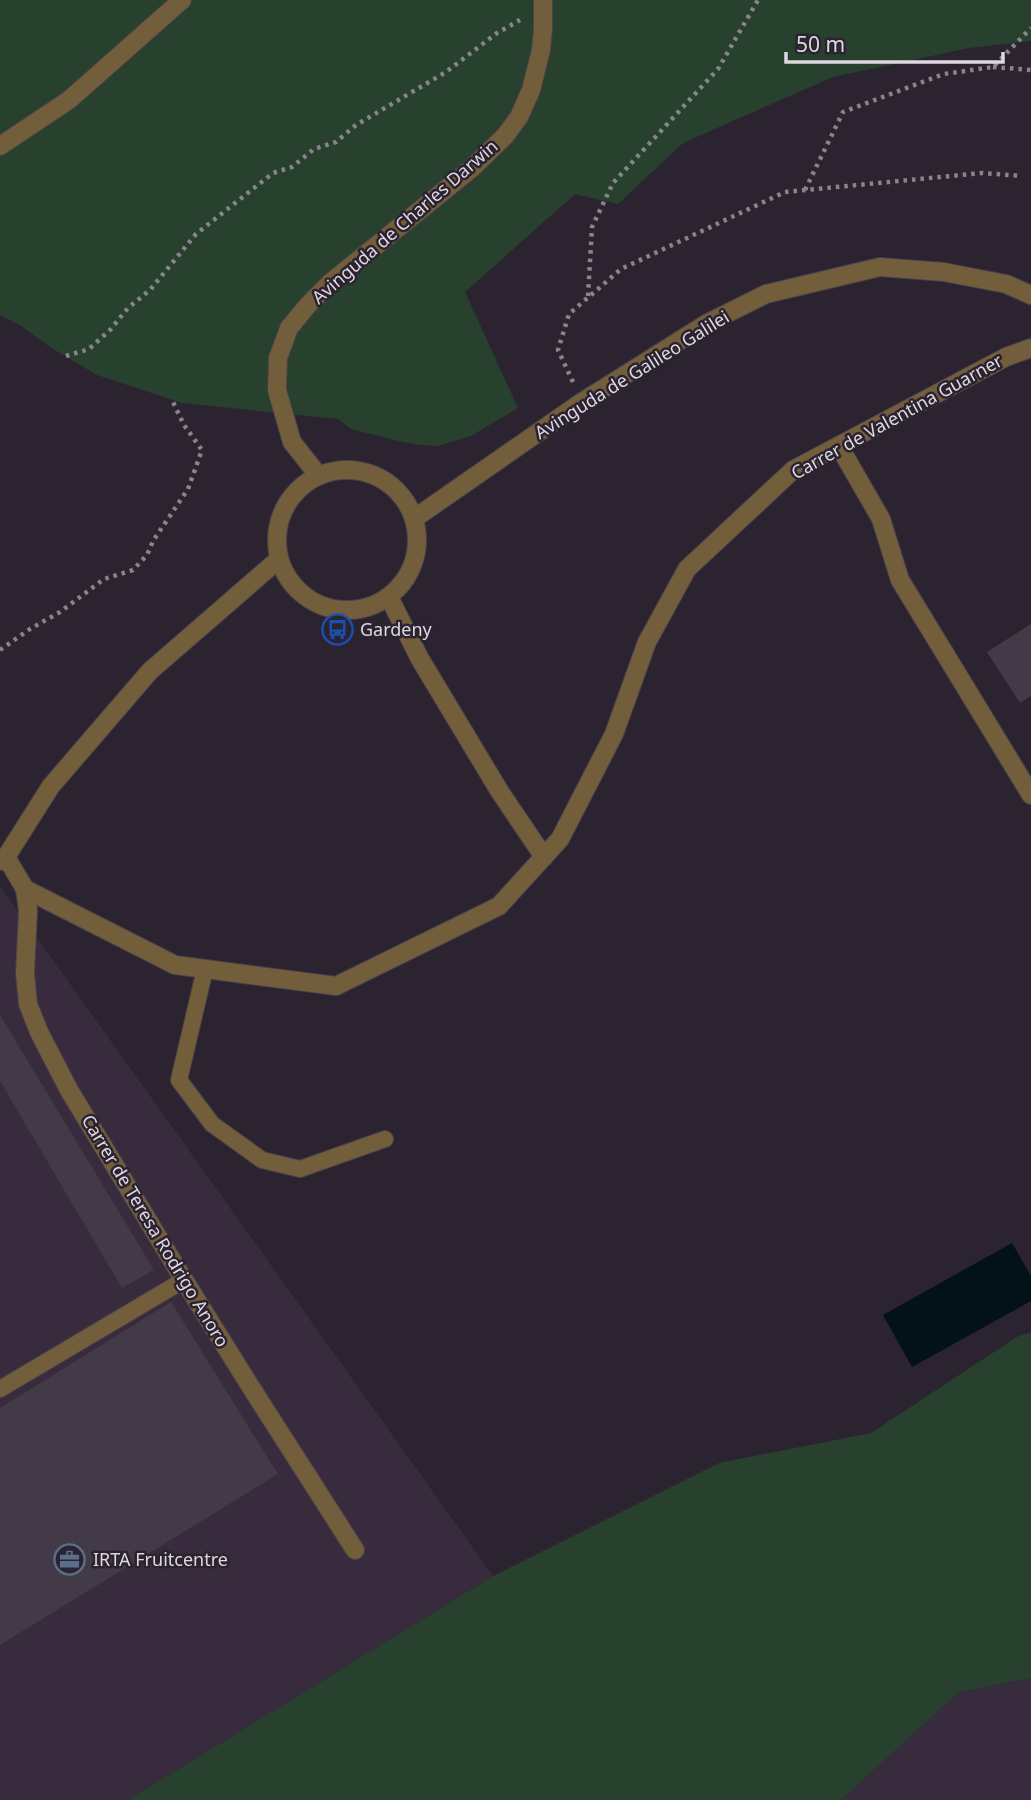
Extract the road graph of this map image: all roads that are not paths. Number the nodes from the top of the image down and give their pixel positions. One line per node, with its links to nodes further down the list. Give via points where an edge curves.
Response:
1 (182, 0): 3 (street, via 69,100)
2 (543, 3): 7 (street, Avinguda de Charles Darwin, via 541,50 531,90 505,136 330,283 289,328 278,358 277,390 292,442)
3 (0, 146)
4 (1031, 295): 8 (street, Avinguda de Galileo Galilei, via 1006,284 880,268 766,294 706,324 582,402)
5 (1031, 348): 6 (street, Carrer de Valentina Guarner)
6 (839, 446): 11 (street, via 881,519 900,580); 12 (street, Carrer de Valentina Guarner, via 793,470 687,569 647,642 614,734 560,839)
7 (318, 475): 8 (street, via 341,469 365,471 387,481 404,497); 9 (street, via 296,491 282,514 276,540)
8 (415, 519): 10 (street, via 415,562 405,582)
9 (279, 559): 10 (street, via 304,596 324,606 346,610 369,607); 13 (street, via 150,671 51,786)
10 (389, 597): 12 (street, via 420,659)
11 (1031, 795)
12 (544, 857): 15 (street, Carrer de Valentina Guarner, via 499,906 336,986)
13 (3, 859): 14 (street)
14 (25, 890): 15 (street, Carrer de Valentina Guarner, via 175,965); 17 (street, Carrer de Teresa Rodrigo Anoro, via 24,973 28,1003 39,1032)
15 (205, 969): 16 (lane, via 179,1080 212,1124 262,1160 300,1169)
16 (385, 1139)
17 (184, 1280): 18 (lane); 19 (street, Carrer de Teresa Rodrigo Anoro)
18 (0, 1389)
19 (355, 1550)

